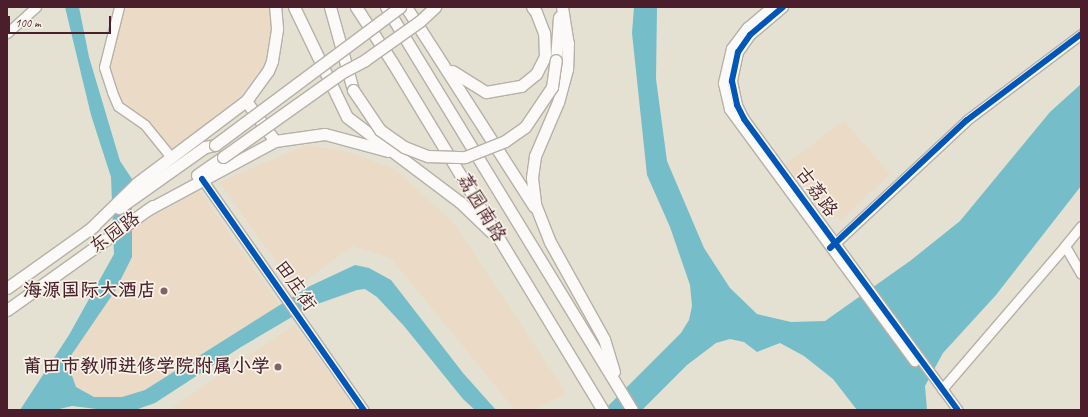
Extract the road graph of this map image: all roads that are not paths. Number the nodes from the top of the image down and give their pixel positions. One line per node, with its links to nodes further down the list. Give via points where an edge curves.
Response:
1 (36, 7): 15 (street)
2 (119, 7): 21 (street, via 104,67 112,92 118,106 145,125)
3 (275, 7): 18 (main road, via 277,28 272,61)
4 (330, 7): 11 (main road, bridge, via 354,90 380,130 404,147 428,156 465,157 504,141 525,127 552,87)
5 (356, 7): 27 (main road, 荔园南路)
6 (386, 7): 33 (main road, 荔园南路)
7 (400, 7): 26 (main road, 东园路, bridge, via 215,145 206,147)
8 (406, 7): 17 (main road)
9 (435, 7): 23 (main road, 东园路, bridge, via 420,21 365,60 342,73)
10 (532, 7): 17 (main road, via 544,33 545,56 536,74 521,86 486,92 463,80)
11 (561, 7): 24 (main road, via 568,43 567,69 558,102 535,156 532,178)
12 (770, 7): 28 (street, 古荔路, via 747,27 731,48 724,73 725,96 736,121)
13 (783, 7): 28 (street, 古荔路, via 743,43 735,61 732,90 744,119)
14 (295, 9): 20 (main road, via 347,117)
15 (7, 33)
16 (1081, 34): 28 (street, via 967,120)
17 (446, 67): 24 (main road)
18 (246, 101): 19 (main road); 21 (main road)
19 (276, 141): 20 (main road, via 325,134); 22 (main road)
20 (394, 153): 27 (main road, via 460,202)
21 (172, 156): 26 (main road, via 137,183)
22 (202, 179): 23 (main road); 36 (street, 田庄街)
23 (147, 210): 32 (main road, 东园路)
24 (539, 213): 33 (main road, via 550,242 604,339)
25 (1081, 226): 29 (street)
26 (89, 230): 31 (main road, 东园路)
27 (503, 243): 35 (main road, 荔园南路)
28 (832, 245): 34 (street, 古荔路)
29 (1065, 246): 30 (street); 34 (street)
30 (1081, 274)
31 (7, 288)
32 (7, 310)
33 (619, 387): 37 (main road, 荔园南路)
34 (938, 387): 38 (street, 古荔路); 39 (street, 古荔路)
35 (601, 407)
36 (364, 410)
37 (632, 410)
38 (950, 410)
39 (958, 410)

